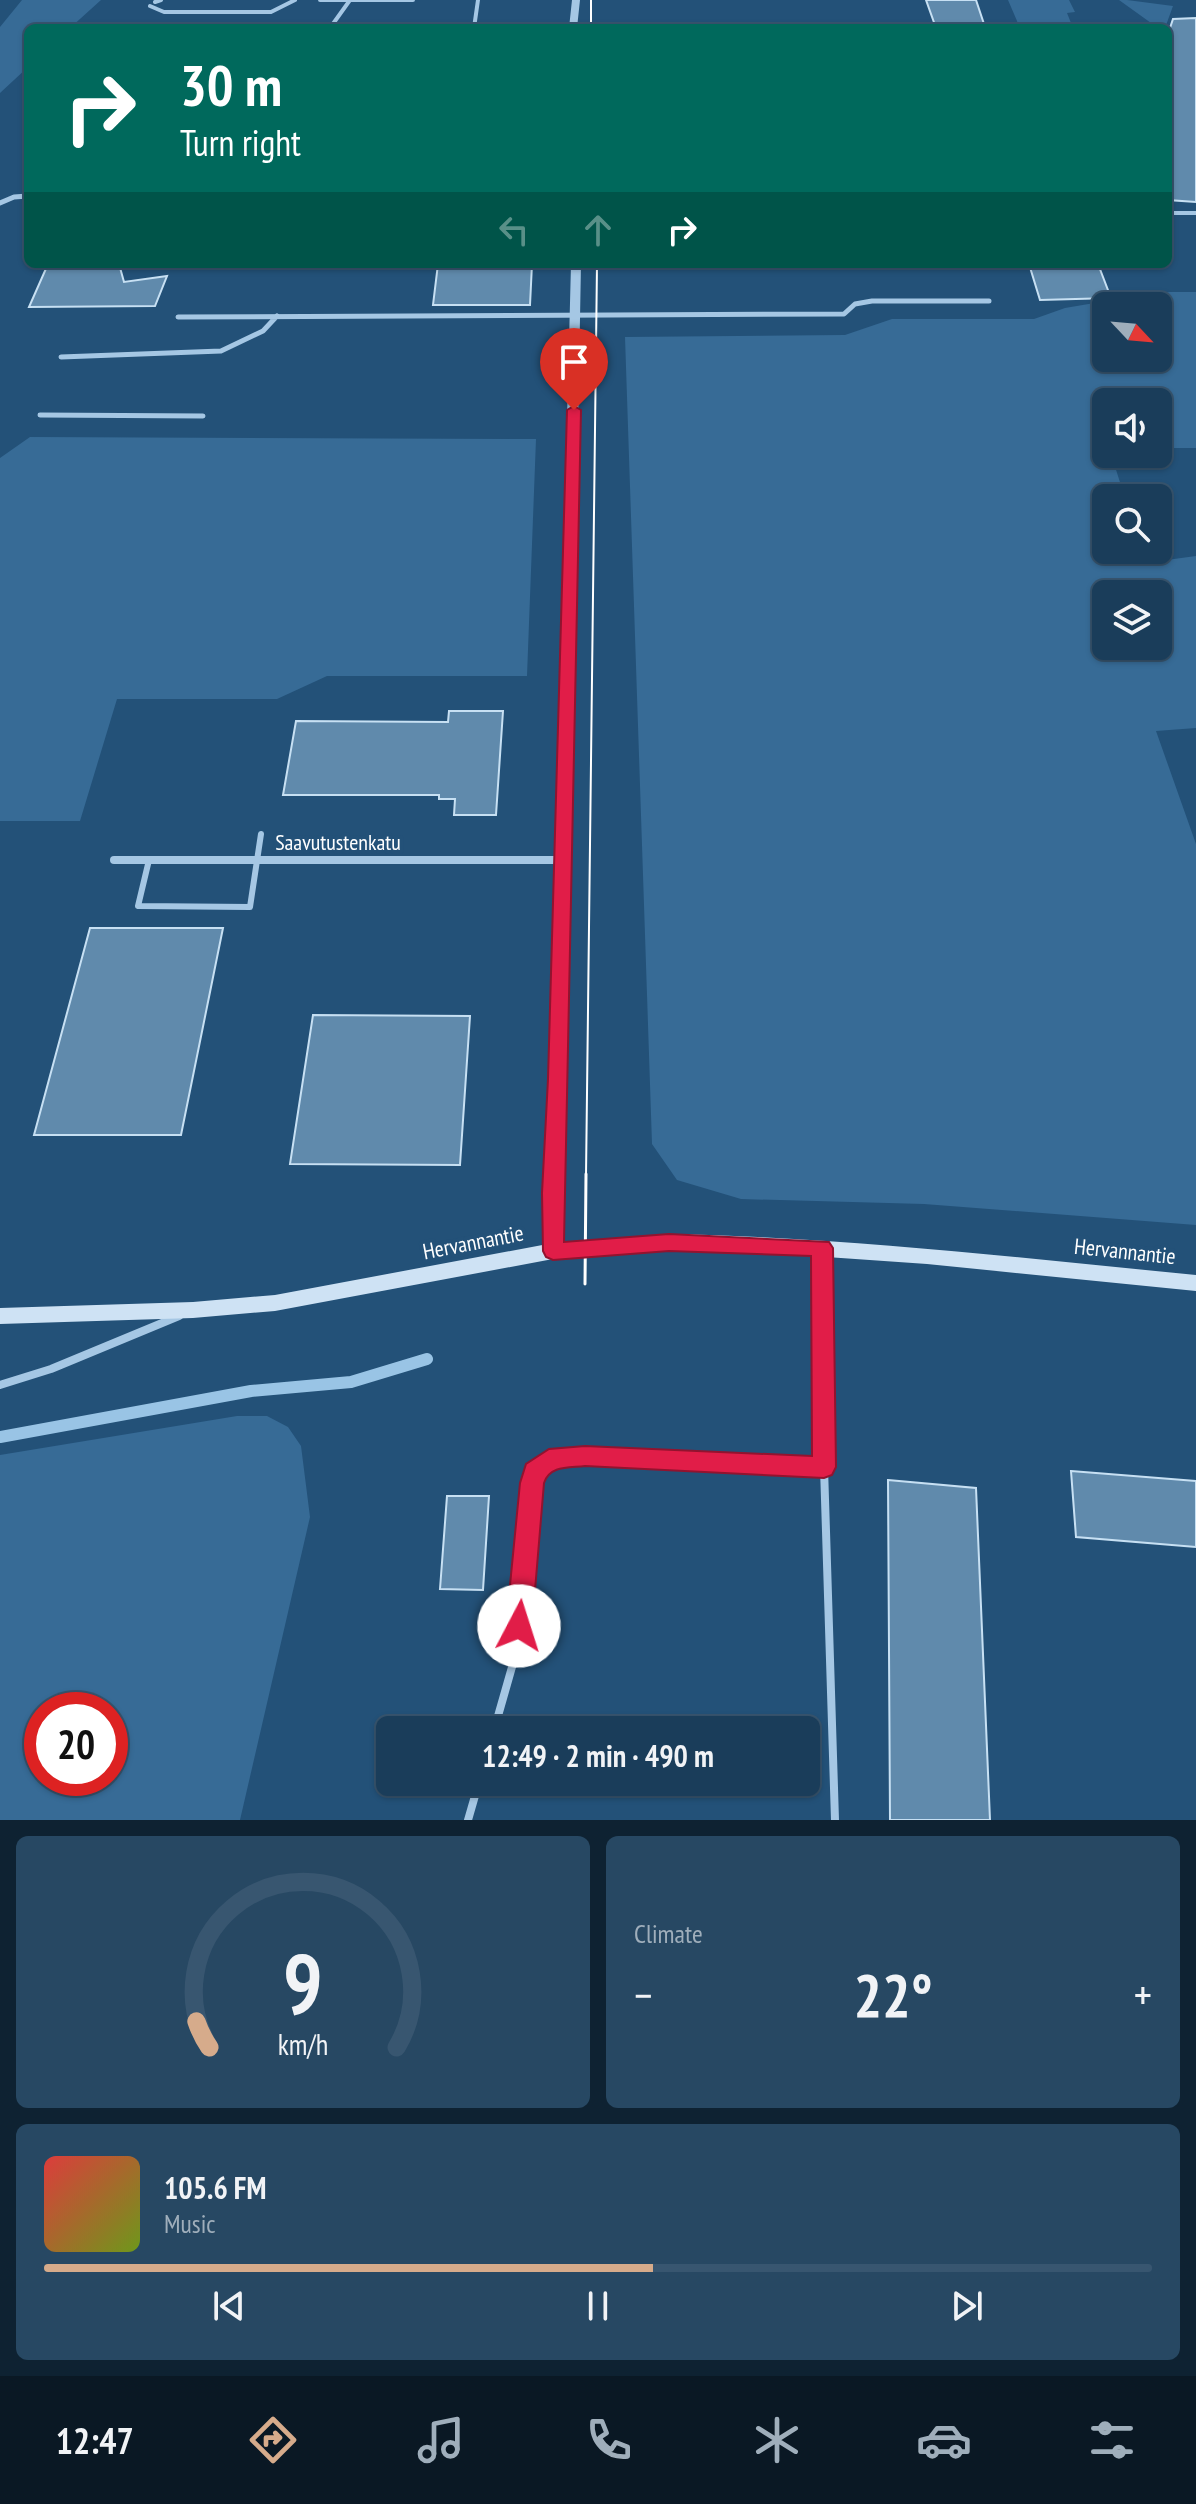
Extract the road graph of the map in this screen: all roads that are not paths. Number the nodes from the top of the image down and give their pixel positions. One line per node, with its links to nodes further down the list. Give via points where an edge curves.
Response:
1 (161, 0): 8 (lane)
2 (295, 0): 9 (lane, via 271,12 164,12)
3 (320, 0): 4 (lane)
4 (350, 0): 5 (lane); 10 (lane)
5 (413, 0)
6 (478, 0): 11 (lane)
7 (576, 0): 12 (street)
8 (155, 2)
9 (150, 6)
10 (333, 24)
11 (475, 24)
12 (573, 24)
13 (24, 196): 14 (street)
14 (0, 201)
15 (1173, 213): 16 (lane)
16 (1196, 213)
17 (576, 268): 20 (street)
18 (989, 301): 20 (lane, via 872,301 855,304 844,314)
19 (277, 316): 20 (lane); 21 (lane); 22 (lane, via 263,331 221,351)
20 (576, 316): 29 (street)
21 (178, 317)
22 (61, 357)
23 (40, 415): 24 (lane)
24 (203, 416)
25 (261, 834): 28 (lane)
26 (114, 860): 27 (street, Saavutustenkatu)
27 (149, 860): 28 (street, Saavutustenkatu); 28 (lane, via 138,906 250,907)
28 (257, 860): 29 (street, Saavutustenkatu)
29 (561, 860): 31 (street)
30 (822, 1248): 31 (main road, Hervannantie, via 669,1242); 32 (main road, Hervannantie); 36 (lane)
31 (553, 1251): 33 (main road, Hervannantie, via 275,1303)
32 (1196, 1283)
33 (193, 1310): 34 (main road, Hervannantie); 35 (lane)
34 (0, 1316)
35 (0, 1385)
36 (824, 1467): 37 (lane, via 585,1456 542,1464 532,1483 519,1626); 40 (lane)
37 (498, 1716)
38 (475, 1796): 39 (lane)
39 (468, 1820)
40 (835, 1820)

